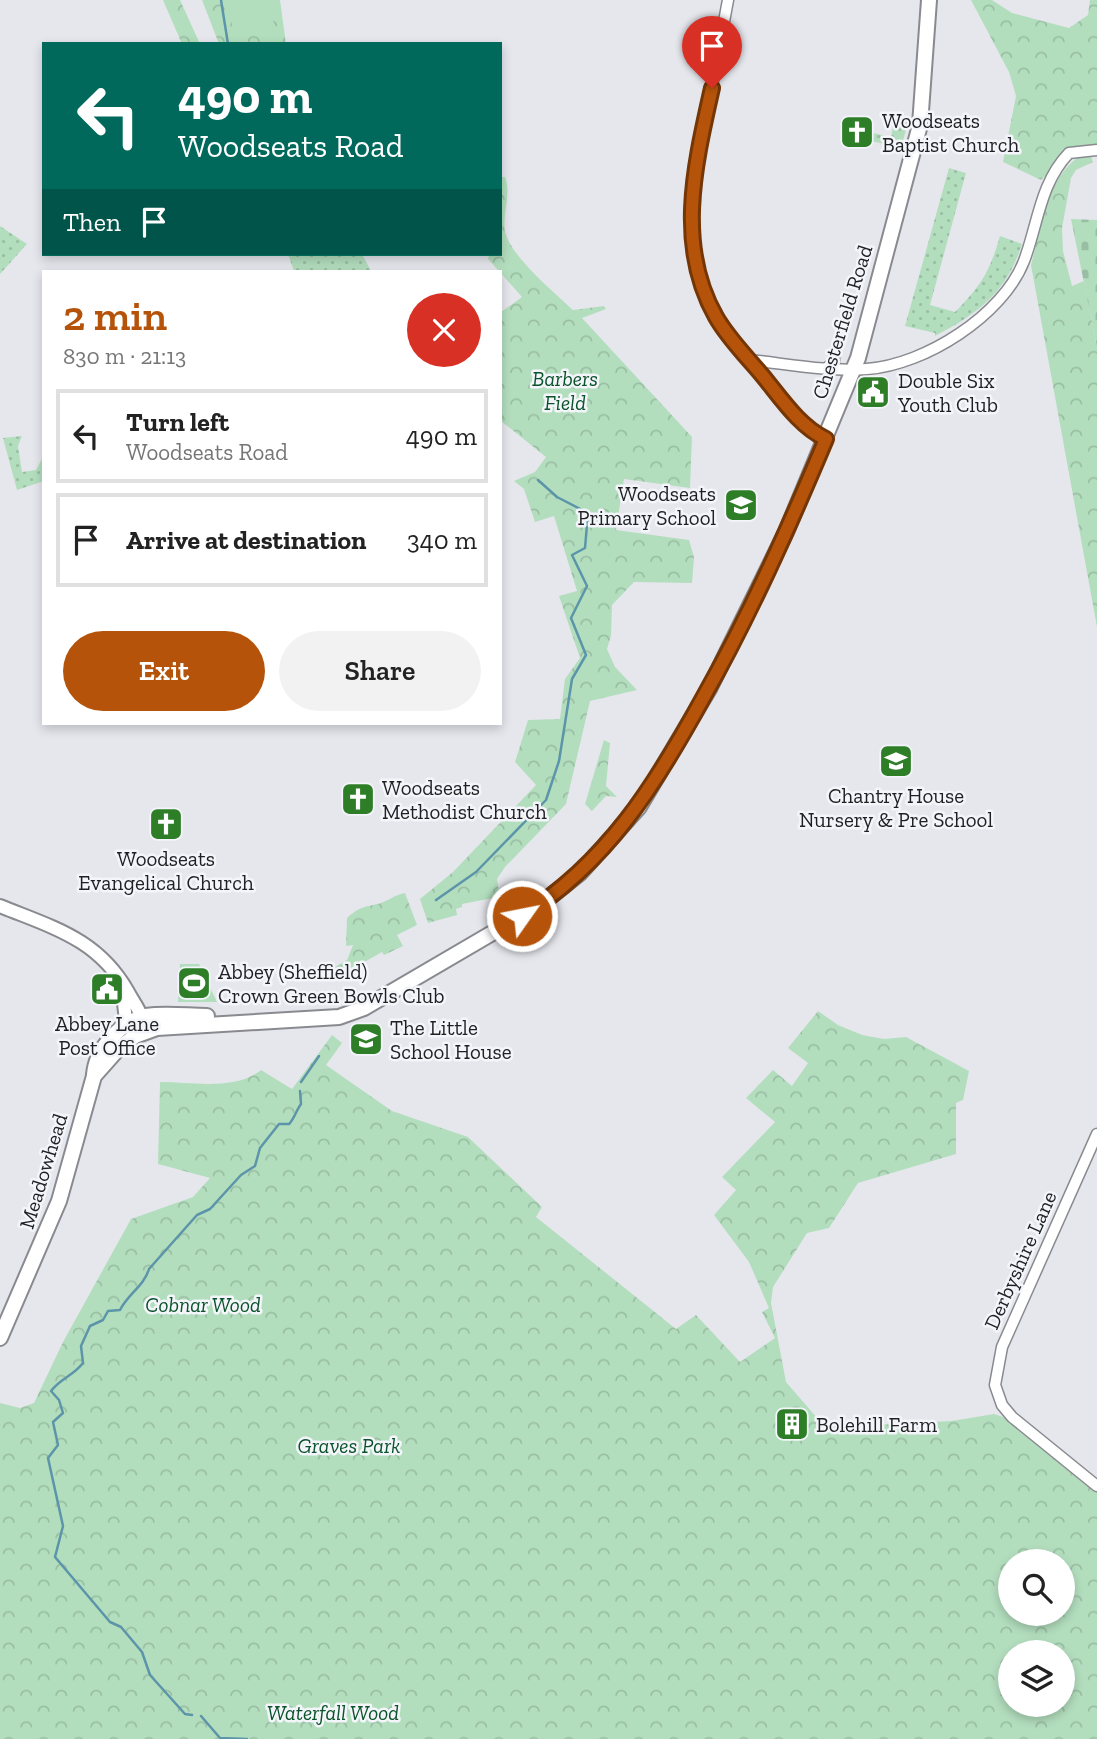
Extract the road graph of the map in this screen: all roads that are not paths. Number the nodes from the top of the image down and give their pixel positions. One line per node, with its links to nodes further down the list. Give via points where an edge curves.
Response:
1 (728, 0): 6 (street, via 692,193 691,224 697,268 709,304)
2 (929, 0): 4 (highway, Chesterfield Road, via 920,125)
3 (1097, 150): 7 (street, via 1069,153 1055,169 1020,269 996,306 930,349)
4 (861, 347): 7 (street, via 869,360); 9 (highway, Chesterfield Road)
5 (834, 354): 8 (street)
6 (750, 360): 8 (street); 10 (street, via 806,426)
7 (881, 367): 9 (street)
8 (827, 369): 9 (street)
9 (854, 369): 10 (highway, Chesterfield Road)
10 (826, 439): 14 (highway, Chesterfield Road, via 709,689 639,807 580,873 522,916 357,1011 324,1018 231,1021 215,1016)
11 (0, 906): 12 (main road, via 89,946 114,969)
12 (127, 991): 13 (main road); 14 (main road)
13 (128, 1024): 14 (highway); 15 (highway, via 102,1050)
14 (142, 1025): 15 (highway, Meadowhead)
15 (94, 1076): 17 (highway, Meadowhead, via 60,1201)
16 (1097, 1134): 18 (street, Derbyshire Lane, via 1002,1347 995,1385 1002,1405 1026,1430)
17 (0, 1338)
18 (1097, 1486)

